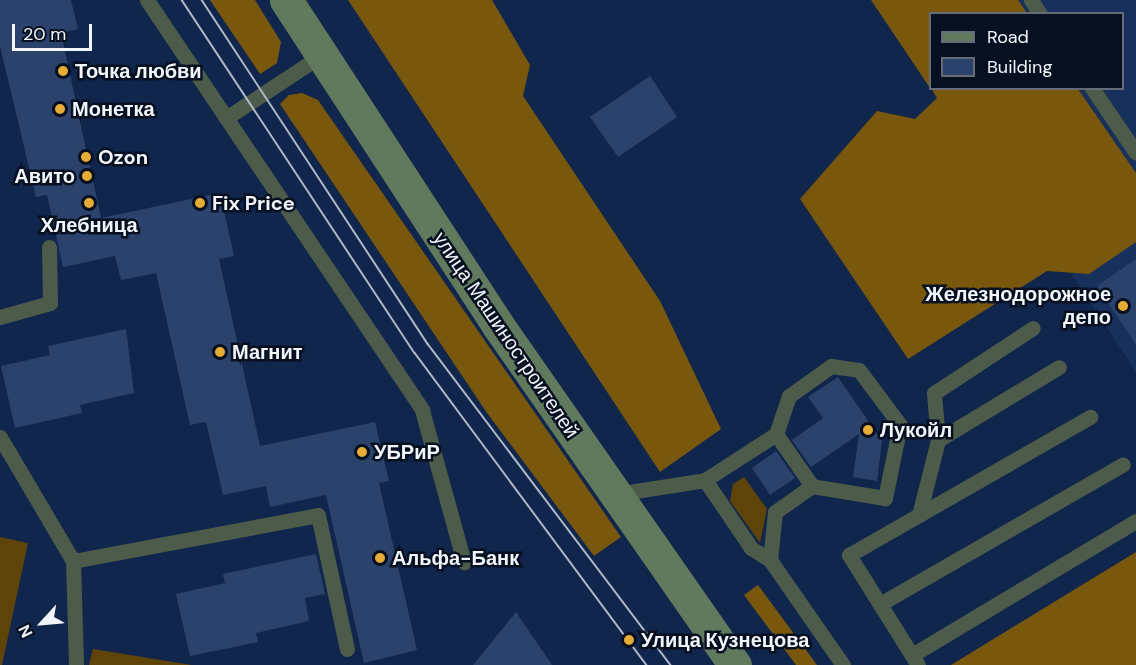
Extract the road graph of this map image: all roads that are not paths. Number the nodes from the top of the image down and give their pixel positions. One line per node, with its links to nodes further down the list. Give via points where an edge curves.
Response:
1 (147, 0): 5 (lane)
2 (286, 0): 3 (main road, улица Машиностроителей)
3 (318, 57): 5 (lane); 19 (main road, улица Машиностроителей)
4 (1093, 90): 6 (lane)
5 (226, 118): 24 (lane, via 422,410)
6 (1136, 153)
7 (49, 247): 8 (lane, via 50,303)
8 (0, 317)
9 (1033, 328): 14 (lane, via 934,393)
10 (1059, 367): 14 (lane)
11 (1090, 417): 20 (lane)
12 (776, 434): 17 (lane); 18 (lane); 18 (lane, via 789,396 831,366 859,370 900,425 885,498)
13 (0, 437): 15 (lane)
14 (938, 440): 20 (lane)
15 (6, 456): 23 (lane)
16 (1123, 464): 25 (lane)
17 (705, 480): 19 (lane); 22 (lane, via 751,548)
18 (812, 486): 22 (lane, via 775,512)
19 (616, 494): 29 (main road, улица Машиностроителей)
20 (919, 515): 25 (lane, via 849,555)
21 (1136, 521): 27 (lane)
22 (770, 560): 30 (lane)
23 (73, 561): 26 (lane, via 318,515); 28 (lane)
24 (464, 561)
25 (880, 604): 27 (lane)
26 (346, 649)
27 (915, 660)
28 (76, 665)
29 (735, 665)
30 (843, 665)

